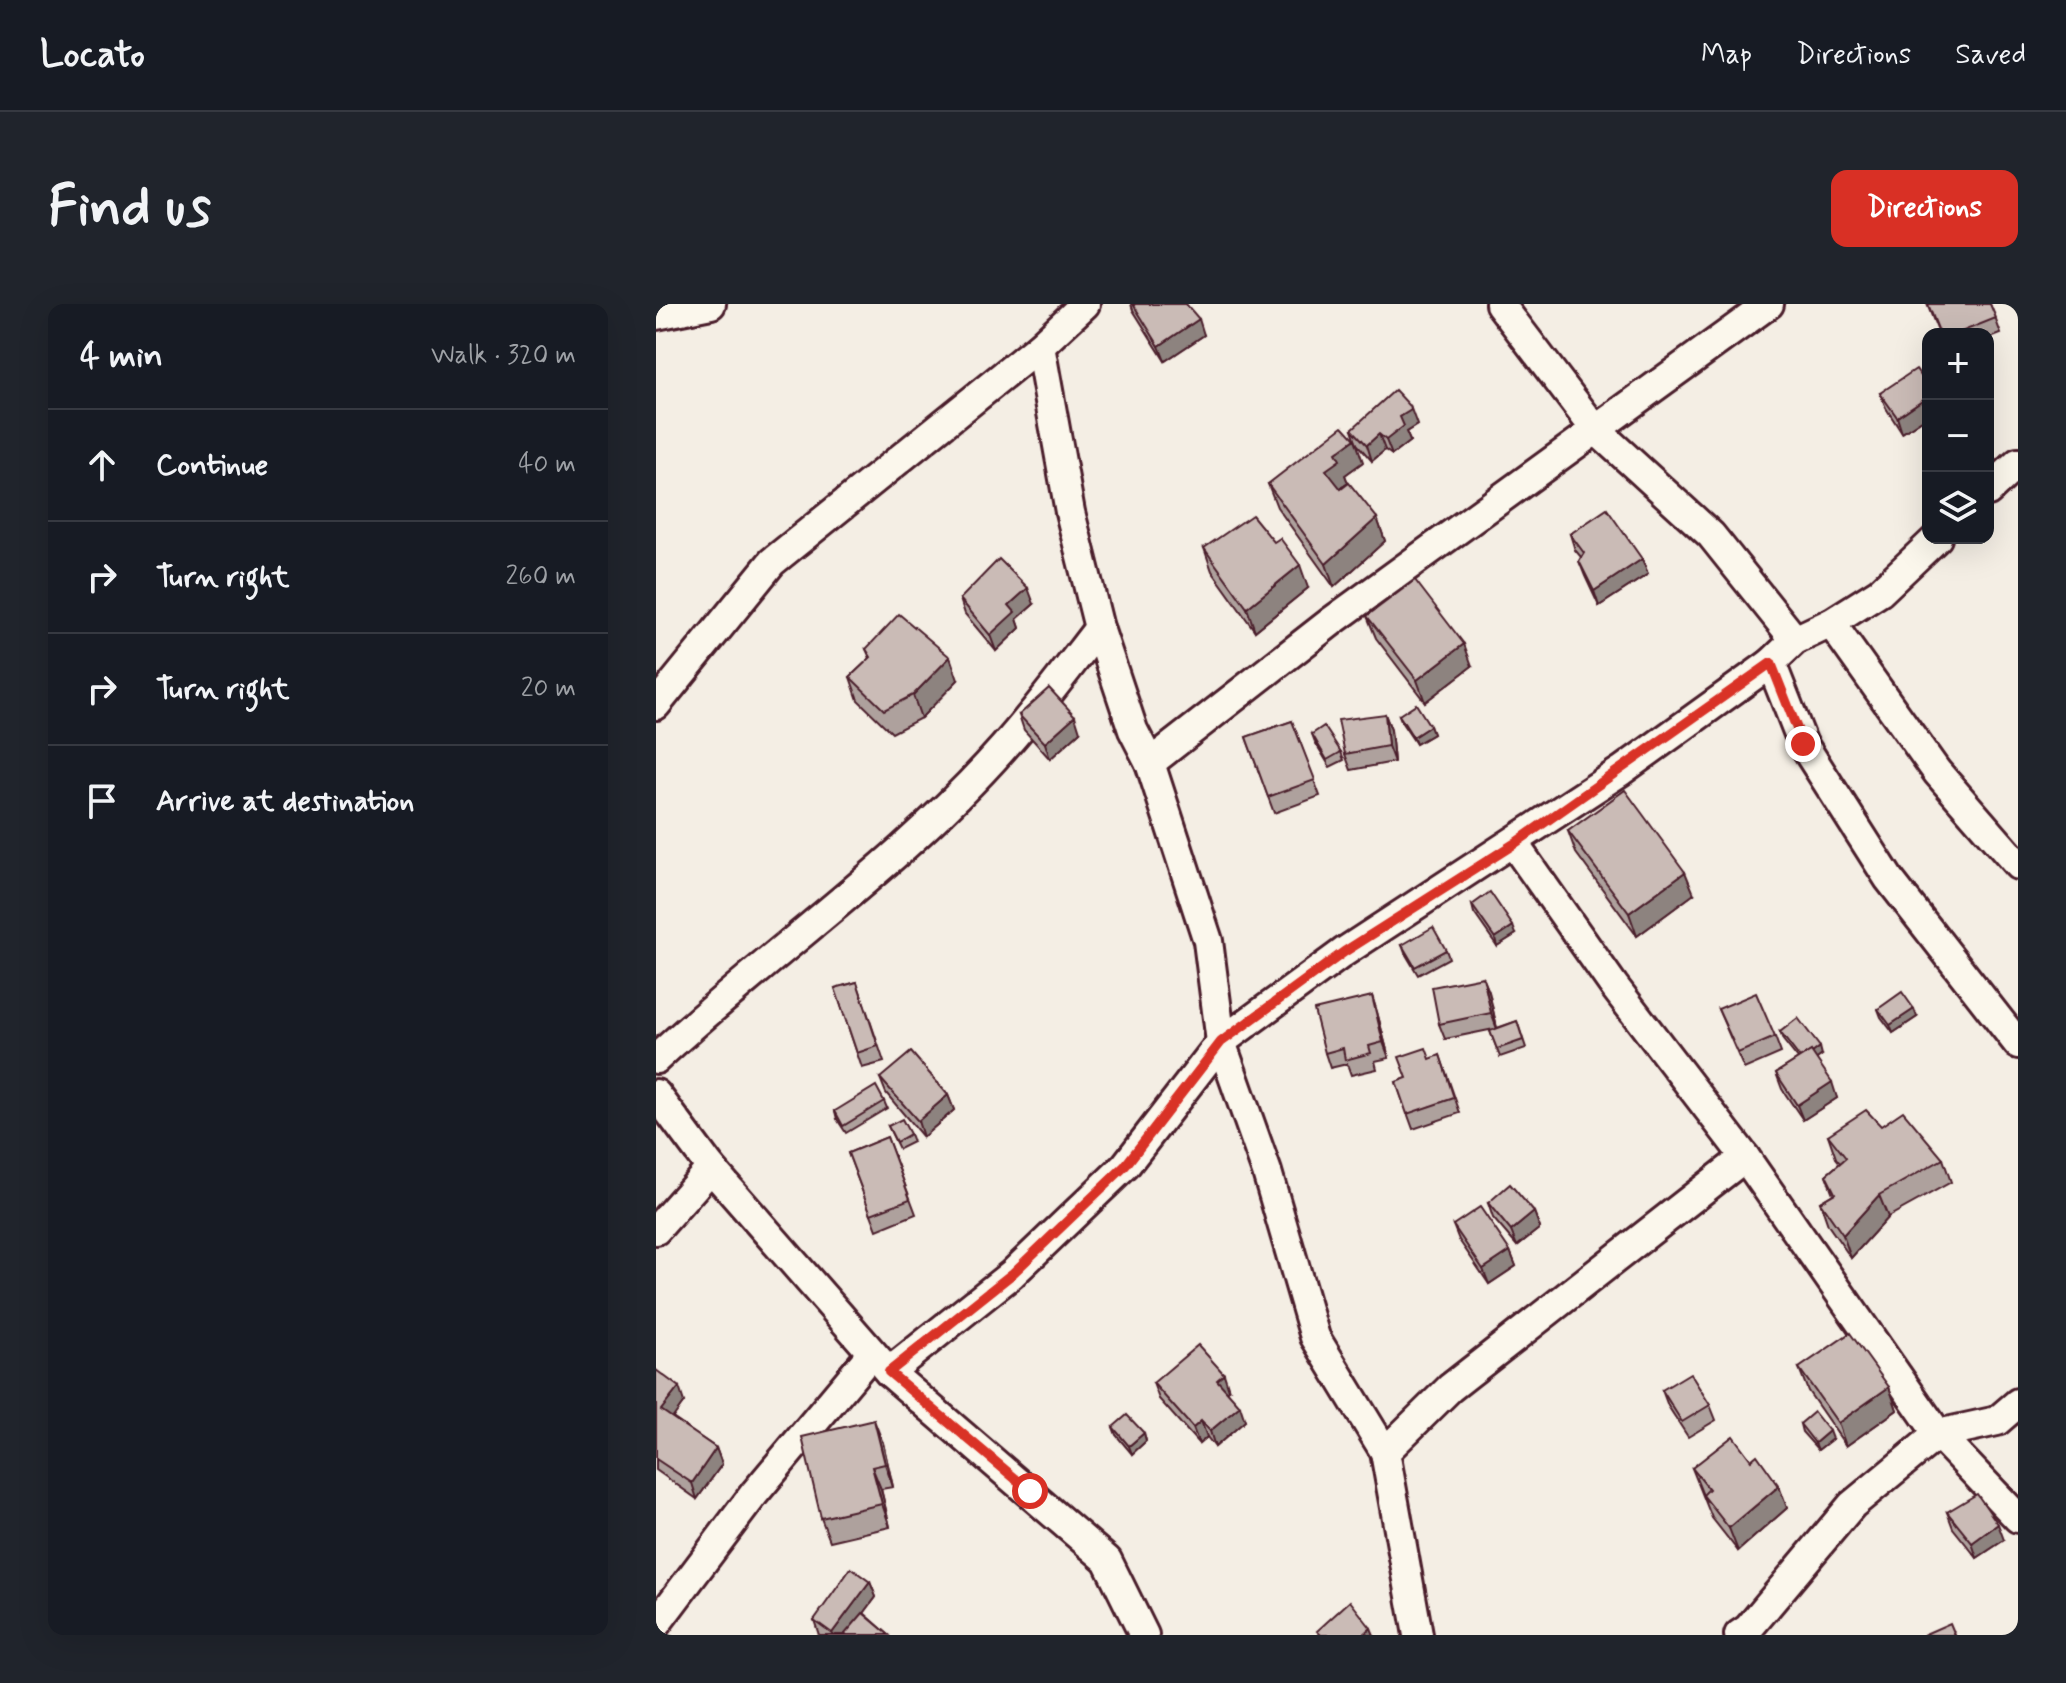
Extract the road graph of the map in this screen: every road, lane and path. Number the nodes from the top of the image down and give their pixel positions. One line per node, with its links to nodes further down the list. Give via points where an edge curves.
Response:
1 (711, 304): 5 (street)
2 (1085, 304): 6 (street)
3 (1500, 304): 7 (street)
4 (1769, 304): 7 (street)
5 (656, 315)
6 (1040, 346): 12 (street, via 1070,512); 15 (street, via 772,562)
7 (1595, 429): 13 (street, via 1711,535); 16 (street, via 1332,621)
8 (2018, 463): 9 (street)
9 (1994, 485)
10 (1931, 544): 11 (street, via 1880,592)
11 (1831, 623): 13 (street); 18 (street, via 1937,772)
12 (1099, 628): 16 (street, via 1133,730); 21 (street, via 1003,748 926,824)
13 (1795, 640): 14 (street)
14 (1771, 663): 17 (street); 20 (street, via 1803,744 1889,879)
15 (656, 705)
16 (1150, 763): 19 (street, via 1208,941)
17 (1514, 844): 19 (street, via 1344,952); 23 (street)
18 (2018, 865)
19 (1221, 1042): 26 (street, via 1125,1166 1012,1274); 29 (street, via 1267,1172 1315,1337)
20 (2018, 1044)
21 (656, 1059)
22 (656, 1094): 24 (street)
23 (1745, 1157): 28 (street); 29 (street, via 1450,1388)
24 (711, 1168): 25 (street); 26 (street)
25 (656, 1230)
26 (881, 1362): 31 (street, via 754,1494); 32 (street, via 1107,1560)
27 (2018, 1403): 28 (street, via 1997,1421)
28 (1938, 1434): 30 (street); 34 (street, via 1852,1505)
29 (1385, 1452): 33 (street)
30 (2018, 1518)
31 (656, 1624)
32 (1144, 1635)
33 (1418, 1635)
34 (1739, 1635)

